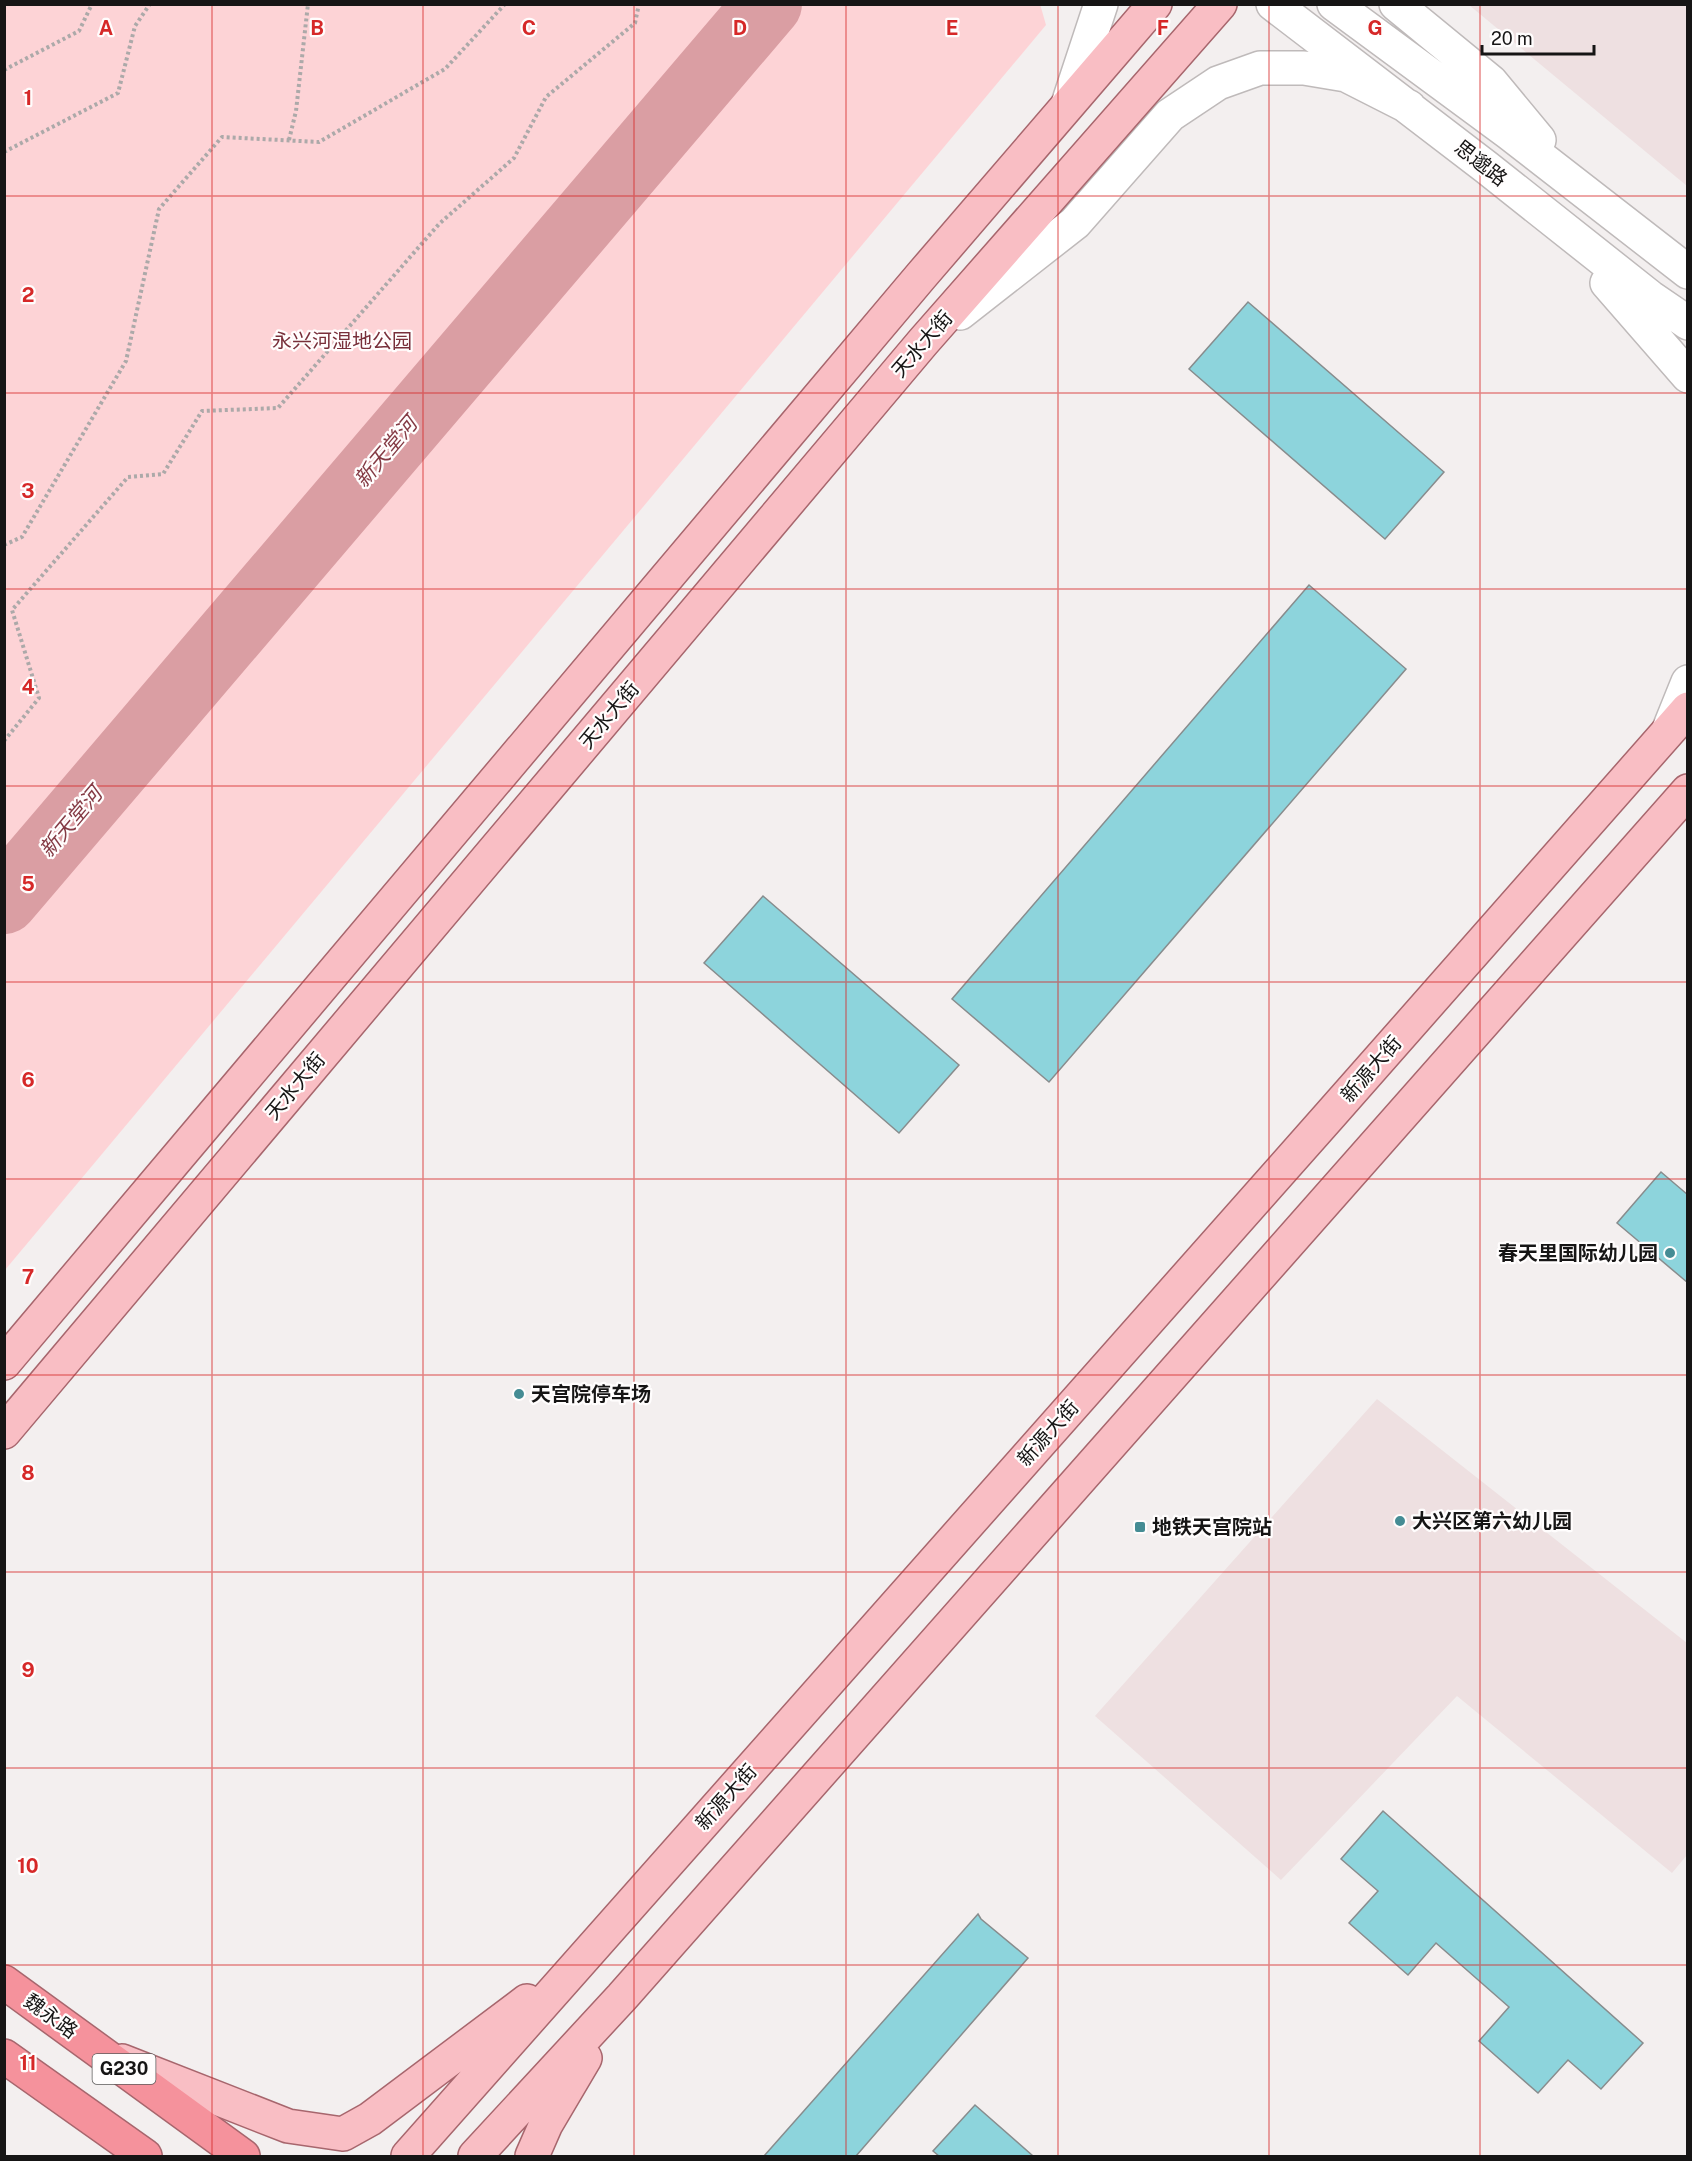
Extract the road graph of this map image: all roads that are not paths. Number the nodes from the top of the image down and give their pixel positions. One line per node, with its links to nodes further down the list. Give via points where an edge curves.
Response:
1 (1101, 4): 7 (street)
2 (1155, 4): 7 (main road)
3 (1220, 4): 13 (main road, 天水大街)
4 (1273, 4): 8 (street, 思邈路)
5 (1334, 4): 9 (street, 思邈路)
6 (1396, 4): 9 (street, via 1491,82)
7 (1068, 104): 18 (main road)
8 (1409, 107): 10 (street, 思邈路); 13 (street, via 1346,75 1304,68 1260,68 1218,83 1170,115 1075,223)
9 (1574, 184): 11 (street, 思邈路)
10 (1539, 209): 12 (street, 思邈路); 14 (street)
11 (1688, 272)
12 (1688, 323)
13 (923, 342): 19 (main road, 天水大街)
14 (1688, 376)
15 (1688, 682): 16 (street)
16 (1678, 719): 20 (main road, 新源大街)
17 (1686, 794): 22 (main road)
18 (4, 1363)
19 (4, 1432)
20 (583, 1958): 23 (main road, via 370,2119 343,2134 288,2126); 27 (main road, 新源大街)
21 (4, 1982): 23 (highway, 魏永路 / G230)
22 (622, 1997): 28 (main road); 29 (main road, via 546,2124)
23 (103, 2054): 26 (highway, 魏永路 / G230)
24 (4, 2055): 25 (highway, G230)
25 (145, 2157)
26 (243, 2157)
27 (408, 2157)
28 (475, 2157)
29 (532, 2157)

